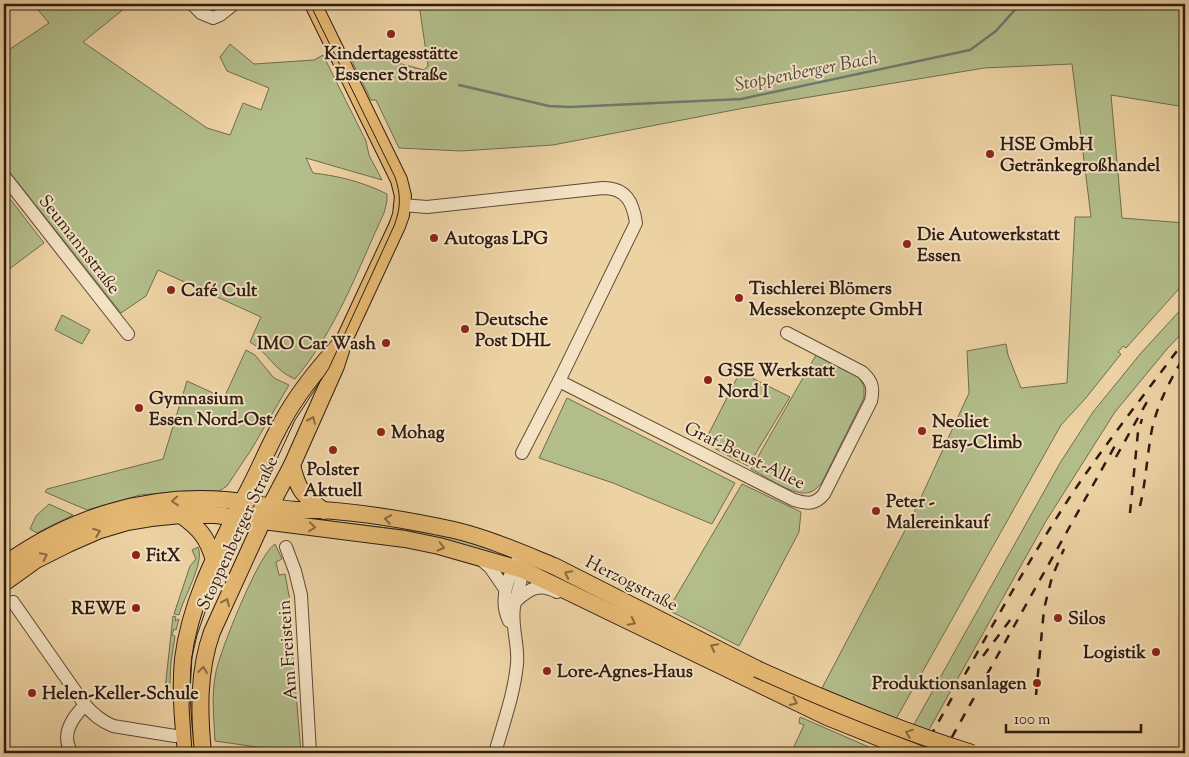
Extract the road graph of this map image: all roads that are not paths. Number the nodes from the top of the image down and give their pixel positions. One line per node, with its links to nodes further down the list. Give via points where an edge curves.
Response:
1 (192, 4): 2 (street, via 213,18)
2 (234, 4)
3 (313, 4): 5 (main road, via 399,180)
4 (4, 176): 7 (street, Seumannstraße)
5 (402, 205): 8 (main road, Stoppenberger Straße, via 397,226); 9 (street, via 427,207 603,188 613,188 629,200 636,223)
6 (787, 333): 9 (street, Graf-Beust-Allee, via 862,372 869,378 873,390 871,401 824,494 813,503 794,500)
7 (128, 334)
8 (345, 338): 11 (main road, Stoppenberger Straße, one-way to 8); 13 (main road, Stoppenberger Straße, via 285,417)
9 (559, 381): 10 (street)
10 (522, 453)
11 (292, 465): 12 (main road, via 299,489); 13 (main road, Stoppenberger Straße)
12 (324, 510): 13 (main road, Herzogstraße); 18 (main road, Herzogstraße, one-way to 12, via 456,531)
13 (253, 511): 14 (main road); 16 (main road, Herzogstraße, one-way to 16, via 439,546); 17 (main road, Stoppenberger Straße); 19 (main road, one-way to 19, via 193,499 134,506 65,528 30,546); 31 (main road, Stoppenberger Straße, one-way to 13, via 199,699 206,647)
14 (181, 515): 17 (main road, via 205,536); 20 (main road, one-way to 14, via 36,560 100,530 127,522)
15 (286, 547): 32 (street, Am Freistein, via 302,603)
16 (477, 557): 18 (main road, Herzogstraße); 21 (street, via 490,567)
17 (214, 560): 28 (main road, Stoppenberger Straße, via 194,608 183,660)
18 (520, 563): 21 (street); 22 (street); 23 (main road, Herzogstraße); 26 (main road, Herzogstraße, one-way to 18, via 554,566)
19 (4, 565)
20 (4, 583)
21 (505, 589): 25 (street, via 507,617)
22 (517, 600): 23 (street, via 528,591 543,587 575,601); 25 (street, via 514,607)
23 (588, 600): 26 (main road, Herzogstraße, one-way to 26)
24 (13, 602): 27 (street)
25 (515, 632): 33 (street, via 515,684)
26 (754, 675): 34 (main road, Herzogstraße, one-way to 34, via 834,720); 35 (main road, Herzogstraße, one-way to 26, bridge, via 925,739)
27 (85, 705): 28 (street, via 94,716 113,726); 29 (street, via 69,725 67,737)
28 (184, 735): 30 (main road, Stoppenberger Straße)
29 (72, 753)
30 (186, 753)
31 (203, 753)
32 (310, 753)
33 (495, 753)
34 (917, 753)
35 (972, 753)

